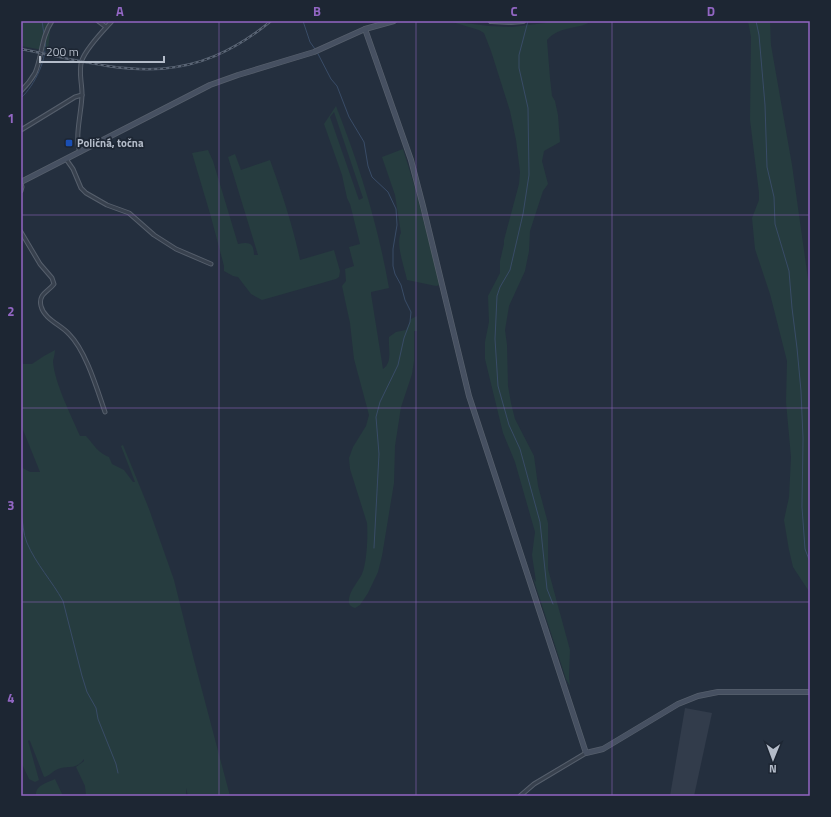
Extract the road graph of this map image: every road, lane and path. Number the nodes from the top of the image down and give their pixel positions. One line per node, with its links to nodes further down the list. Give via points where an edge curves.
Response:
1 (52, 21): 9 (street, via 47,30 36,72)
2 (98, 21): 7 (street)
3 (112, 21): 7 (street)
4 (394, 21): 8 (street)
5 (491, 21): 6 (street)
6 (523, 21)
7 (106, 27): 10 (street, via 83,59 80,72)
8 (365, 29): 12 (street, via 314,52 210,85); 20 (street, via 415,176 469,396)
9 (21, 91)
10 (82, 95): 11 (street); 12 (street, via 78,143)
11 (21, 130)
12 (80, 152): 13 (street)
13 (66, 159): 14 (street); 17 (street, via 86,193 107,205 129,213 154,235 176,249)
14 (21, 182): 15 (street)
15 (21, 191)
16 (21, 232): 18 (street, via 54,284 41,298 42,309 70,334 78,346)
17 (212, 264)
18 (105, 412)
19 (810, 692): 20 (street, via 718,692 698,696 678,704 603,749)
20 (586, 753): 21 (street)
21 (525, 792): 22 (street); 23 (street)
22 (520, 796)
23 (528, 796)

